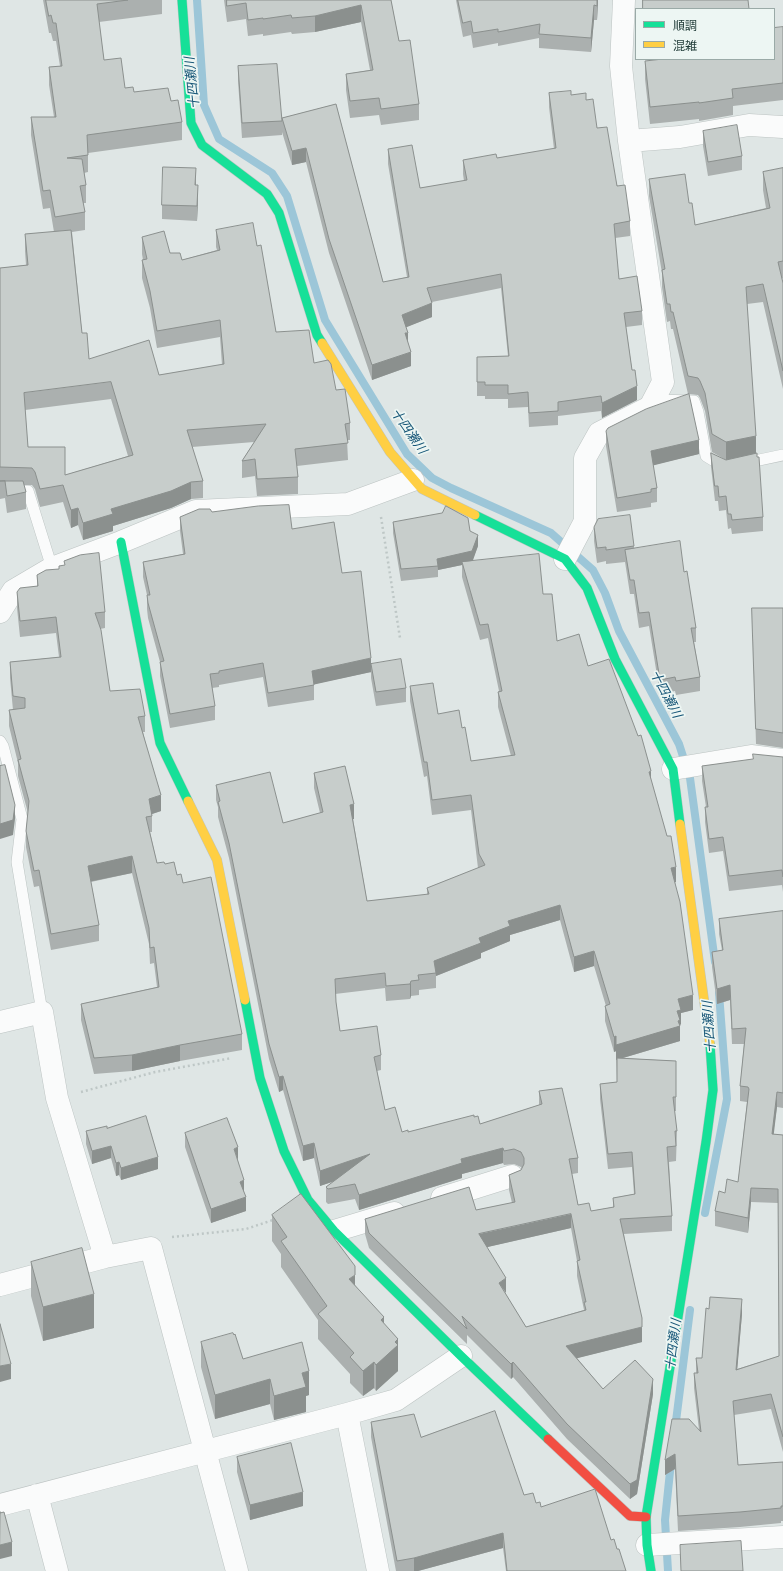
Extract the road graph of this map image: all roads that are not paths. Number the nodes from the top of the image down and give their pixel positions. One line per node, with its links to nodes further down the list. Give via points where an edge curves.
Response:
1 (182, 0): 7 (street, via 191,123 202,146 267,194 278,213 316,334 390,452)
2 (624, 0): 4 (street, via 621,66)
3 (783, 127): 4 (street, via 749,125 680,137)
4 (629, 141): 5 (street, via 663,382)
5 (654, 400): 6 (lane, via 694,401 706,456 725,467); 10 (street, via 650,407 599,433 585,458 585,521)
6 (783, 455)
7 (413, 480): 9 (street, via 348,504 196,511); 10 (street, via 422,488)
8 (0, 491): 11 (lane, via 28,491)
9 (121, 542): 11 (street); 19 (street, via 160,743 217,860 260,1078 284,1151 308,1200)
10 (565, 558): 15 (street, via 586,588 615,659)
11 (52, 568): 12 (street, via 12,591)
12 (0, 612)
13 (0, 741): 16 (lane, via 22,819 17,862)
14 (783, 760): 15 (street, via 750,756)
15 (673, 769): 27 (street, via 710,1037 712,1090 706,1142)
16 (42, 1012): 17 (street); 20 (street, via 57,1098)
17 (0, 1022)
18 (512, 1176): 19 (street)
19 (334, 1231): 22 (street)
20 (105, 1256): 21 (street); 24 (street, via 151,1248)
21 (0, 1285)
22 (461, 1356): 23 (street, via 396,1400); 27 (street, via 630,1516)
23 (347, 1414): 24 (street); 32 (street)
24 (206, 1450): 25 (street); 31 (street)
25 (37, 1495): 26 (street); 30 (street)
26 (0, 1505)
27 (646, 1517): 29 (street)
28 (783, 1537): 29 (street)
29 (647, 1544): 33 (street)
30 (57, 1571)
31 (237, 1571)
32 (378, 1571)
33 (651, 1571)

